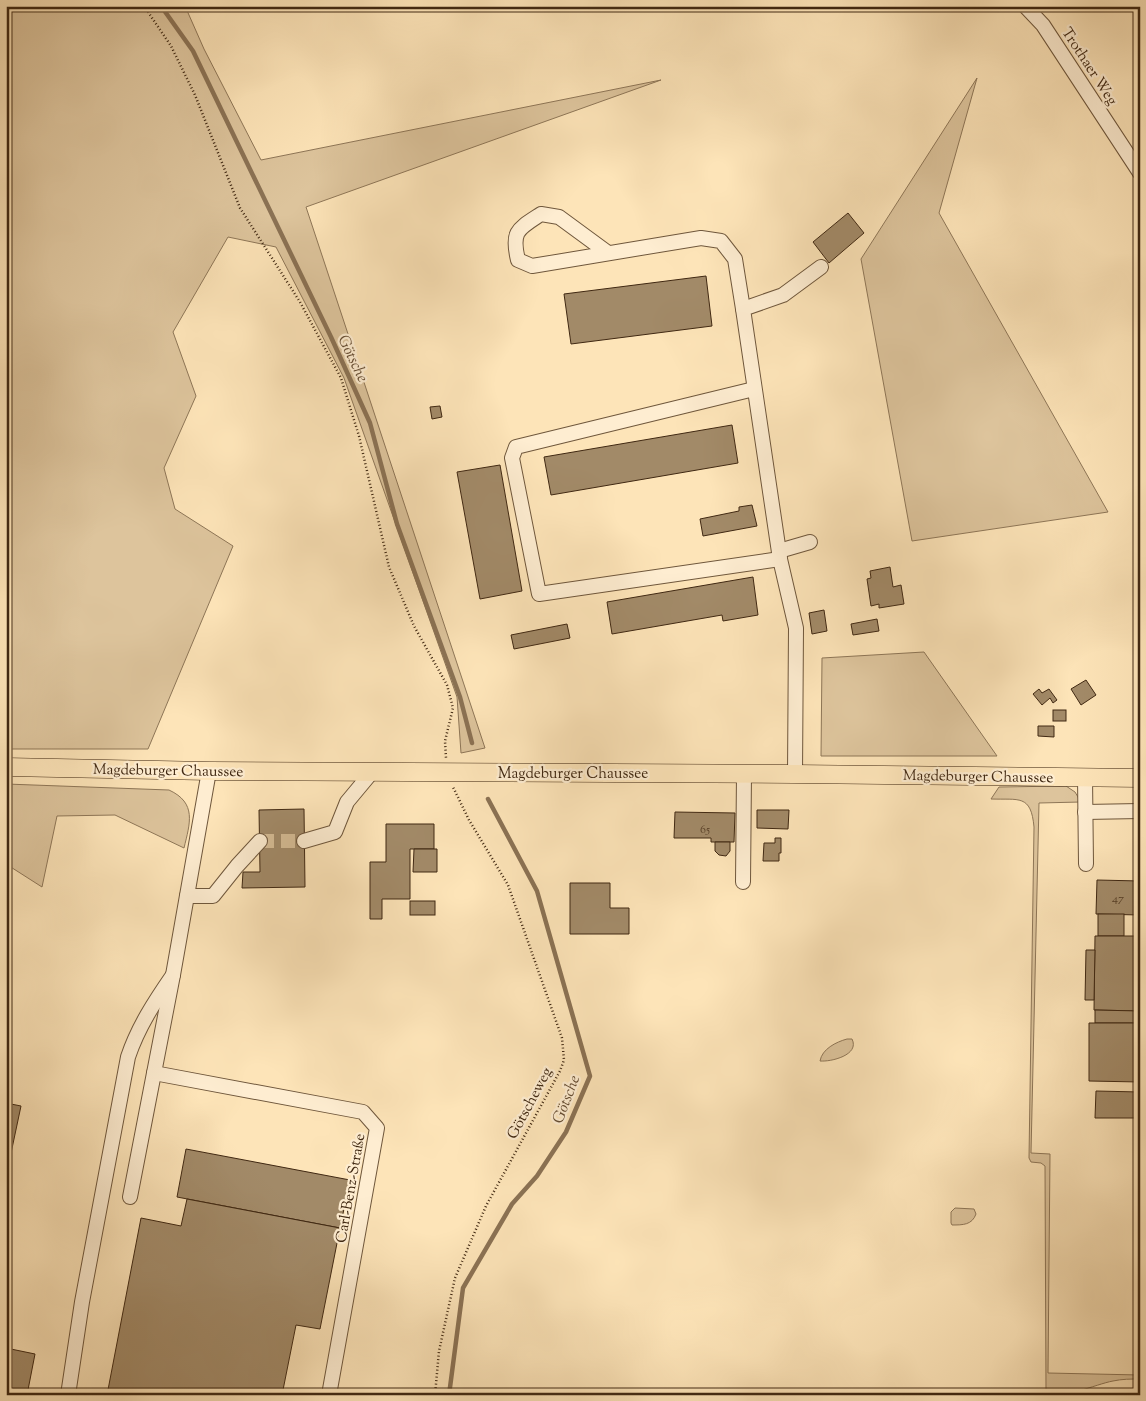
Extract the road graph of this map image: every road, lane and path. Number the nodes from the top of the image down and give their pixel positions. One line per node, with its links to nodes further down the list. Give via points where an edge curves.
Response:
1 (144, 6): 10 (path, via 172,46 240,208 300,302 341,378 359,436 389,567 414,626 447,684 453,708 445,741)
2 (1025, 6): 3 (street, Trothaer Weg, via 1043,24)
3 (1140, 173)
4 (608, 253): 4 (street, via 532,266 518,260 514,245 519,229 541,214 559,216); 6 (street, via 701,238 721,241 735,259)
5 (820, 267): 6 (street, via 783,295)
6 (742, 309): 7 (street)
7 (754, 389): 9 (street); 9 (street, via 516,446 512,458 539,594)
8 (810, 542): 9 (street)
9 (780, 555): 15 (street, via 796,628)
10 (446, 766): 13 (main road, Magdeburger Chaussee); 14 (main road, Magdeburger Chaussee); 30 (path, Götscheweg, via 469,820 508,885 562,1038 564,1060 486,1206 455,1278 439,1350)
11 (6, 767): 12 (main road, Magdeburger Chaussee)
12 (209, 771): 13 (main road, Magdeburger Chaussee); 24 (street)
13 (372, 772): 20 (street, via 347,802 335,832)
14 (744, 774): 15 (main road, Magdeburger Chaussee); 23 (street)
15 (795, 774): 16 (main road, Magdeburger Chaussee)
16 (1085, 777): 17 (main road, Magdeburger Chaussee); 19 (street)
17 (1140, 778)
18 (1140, 811): 19 (street)
19 (1085, 812): 22 (street)
20 (304, 840)
21 (260, 841): 24 (street, via 214,896)
22 (1086, 864)
23 (743, 882)
24 (187, 896): 25 (street)
25 (173, 975): 26 (street); 28 (street, via 152,1005 128,1056)
26 (154, 1073): 27 (street); 29 (street, Carl-Benz-Straße, via 363,1112 377,1128)
27 (130, 1196)
28 (68, 1395)
29 (329, 1395)
30 (435, 1395)

